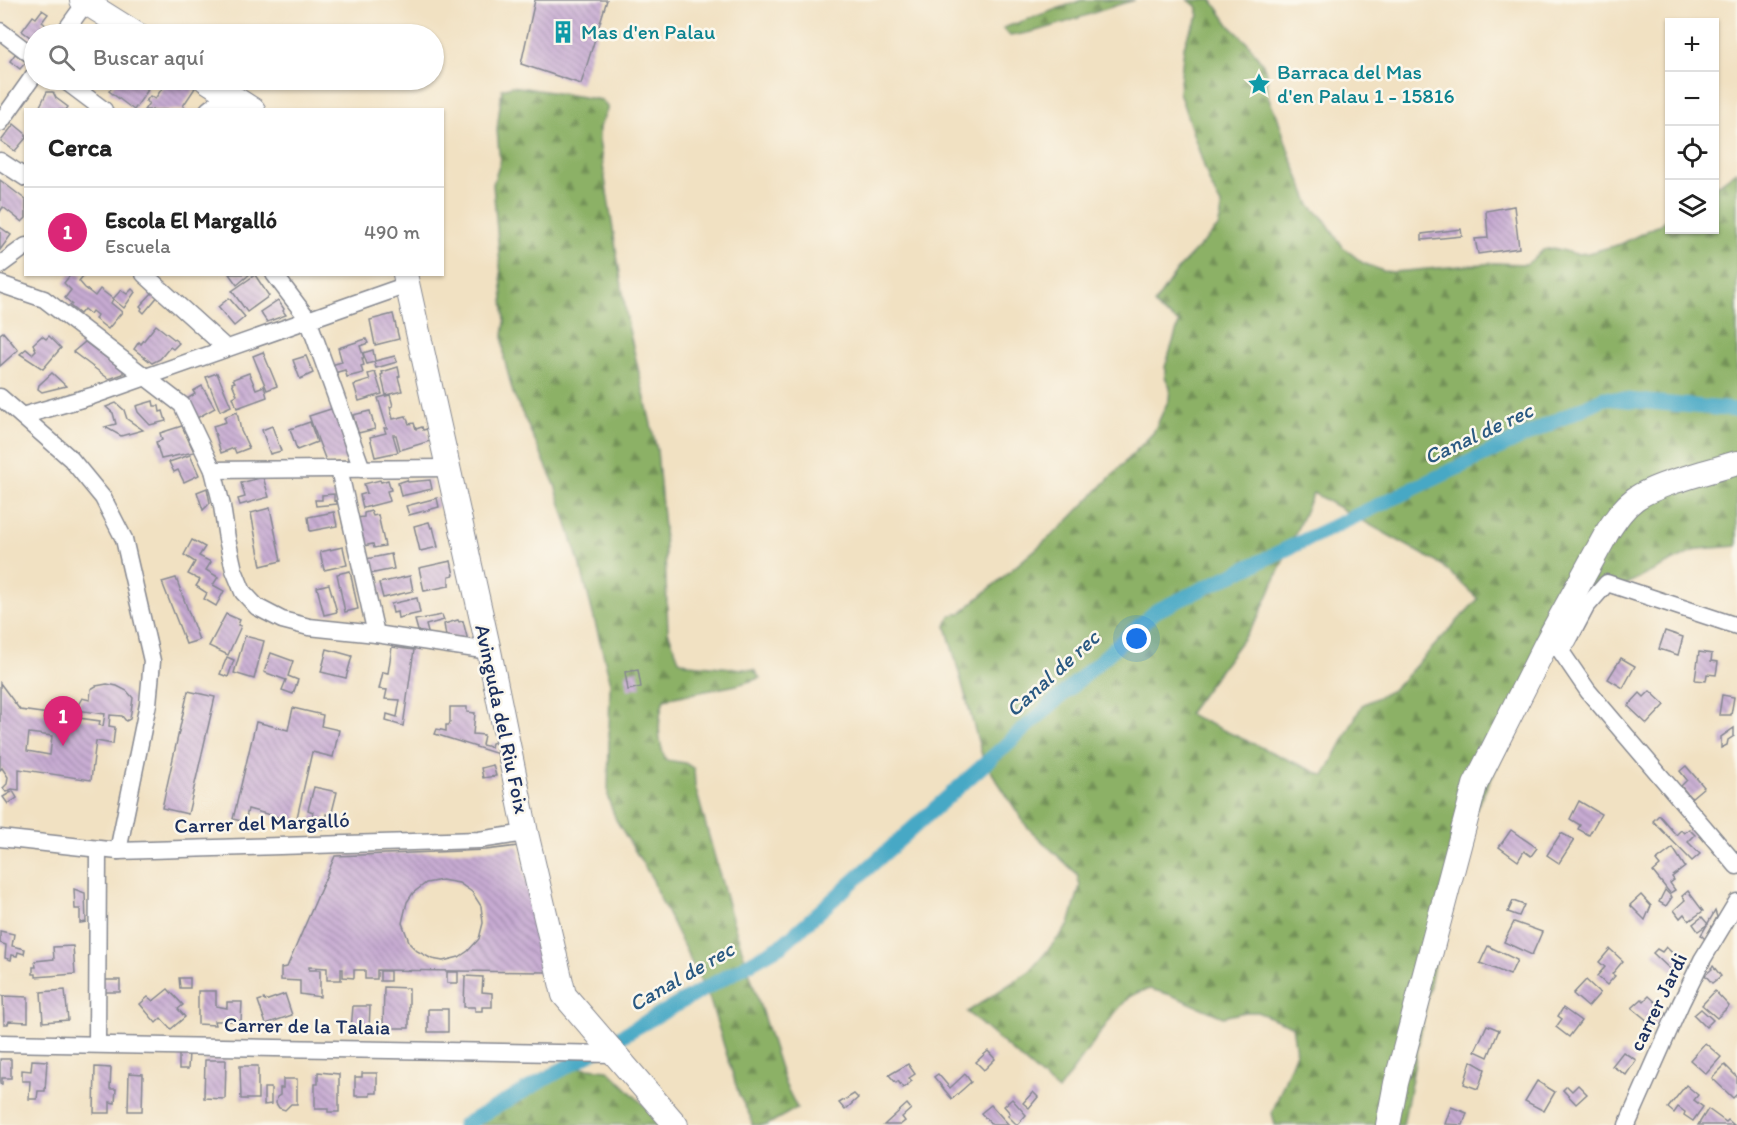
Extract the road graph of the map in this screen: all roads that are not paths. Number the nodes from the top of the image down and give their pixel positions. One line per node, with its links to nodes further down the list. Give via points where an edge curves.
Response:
1 (84, 1): 2 (street); 3 (street)
2 (69, 24)
3 (120, 24)
4 (0, 31): 5 (street)
5 (24, 49)
6 (24, 89): 13 (street)
7 (77, 90): 10 (street)
8 (222, 90): 9 (street)
9 (228, 94): 11 (street); 12 (street)
10 (101, 108)
11 (210, 108)
12 (250, 108)
13 (0, 123)
14 (0, 160): 15 (street)
15 (24, 177)
16 (24, 247): 17 (street)
17 (0, 265)
18 (146, 276): 23 (street)
19 (276, 276): 22 (street)
20 (406, 280): 22 (street); 28 (street, Avinguda del Riu Foix)
21 (0, 284): 24 (street, via 44,299)
22 (308, 319): 23 (street); 30 (street)
23 (226, 348): 24 (street)
24 (144, 378): 26 (street); 31 (street, via 182,405)
25 (0, 397): 26 (street)
26 (22, 416): 39 (street, via 71,459 103,498 124,539 152,661 148,704)
27 (1737, 464): 34 (street, via 1660,487 1637,498 1619,513)
28 (448, 468): 30 (street); 35 (street, Avinguda del Riu Foix)
29 (339, 469): 30 (street); 31 (street); 33 (street)
30 (362, 469)
31 (213, 470): 33 (street, via 234,570 243,592 258,607 282,620)
32 (1737, 626): 34 (street, via 1607,583 1586,607 1568,641)
33 (376, 634): 35 (street)
34 (1553, 646): 40 (street); 46 (street, via 1474,785)
35 (489, 651): 36 (street, Avinguda del Riu Foix)
36 (526, 833): 39 (street, Carrer del Margalló, via 479,840); 44 (street, Avinguda del Riu Foix, via 564,995)
37 (0, 837): 38 (street, Carrer del Margalló)
38 (98, 849): 39 (street, Carrer del Margalló); 43 (street)
39 (118, 850)
40 (1737, 866)
41 (1737, 902): 47 (street, carrer Jardi, via 1702,960)
42 (0, 1042): 43 (street, Carrer de la Talaia)
43 (96, 1044): 44 (street, Carrer de la Talaia)
44 (613, 1054): 45 (street, Avinguda del Riu Foix)
45 (676, 1125)
46 (1388, 1125)
47 (1627, 1125)

